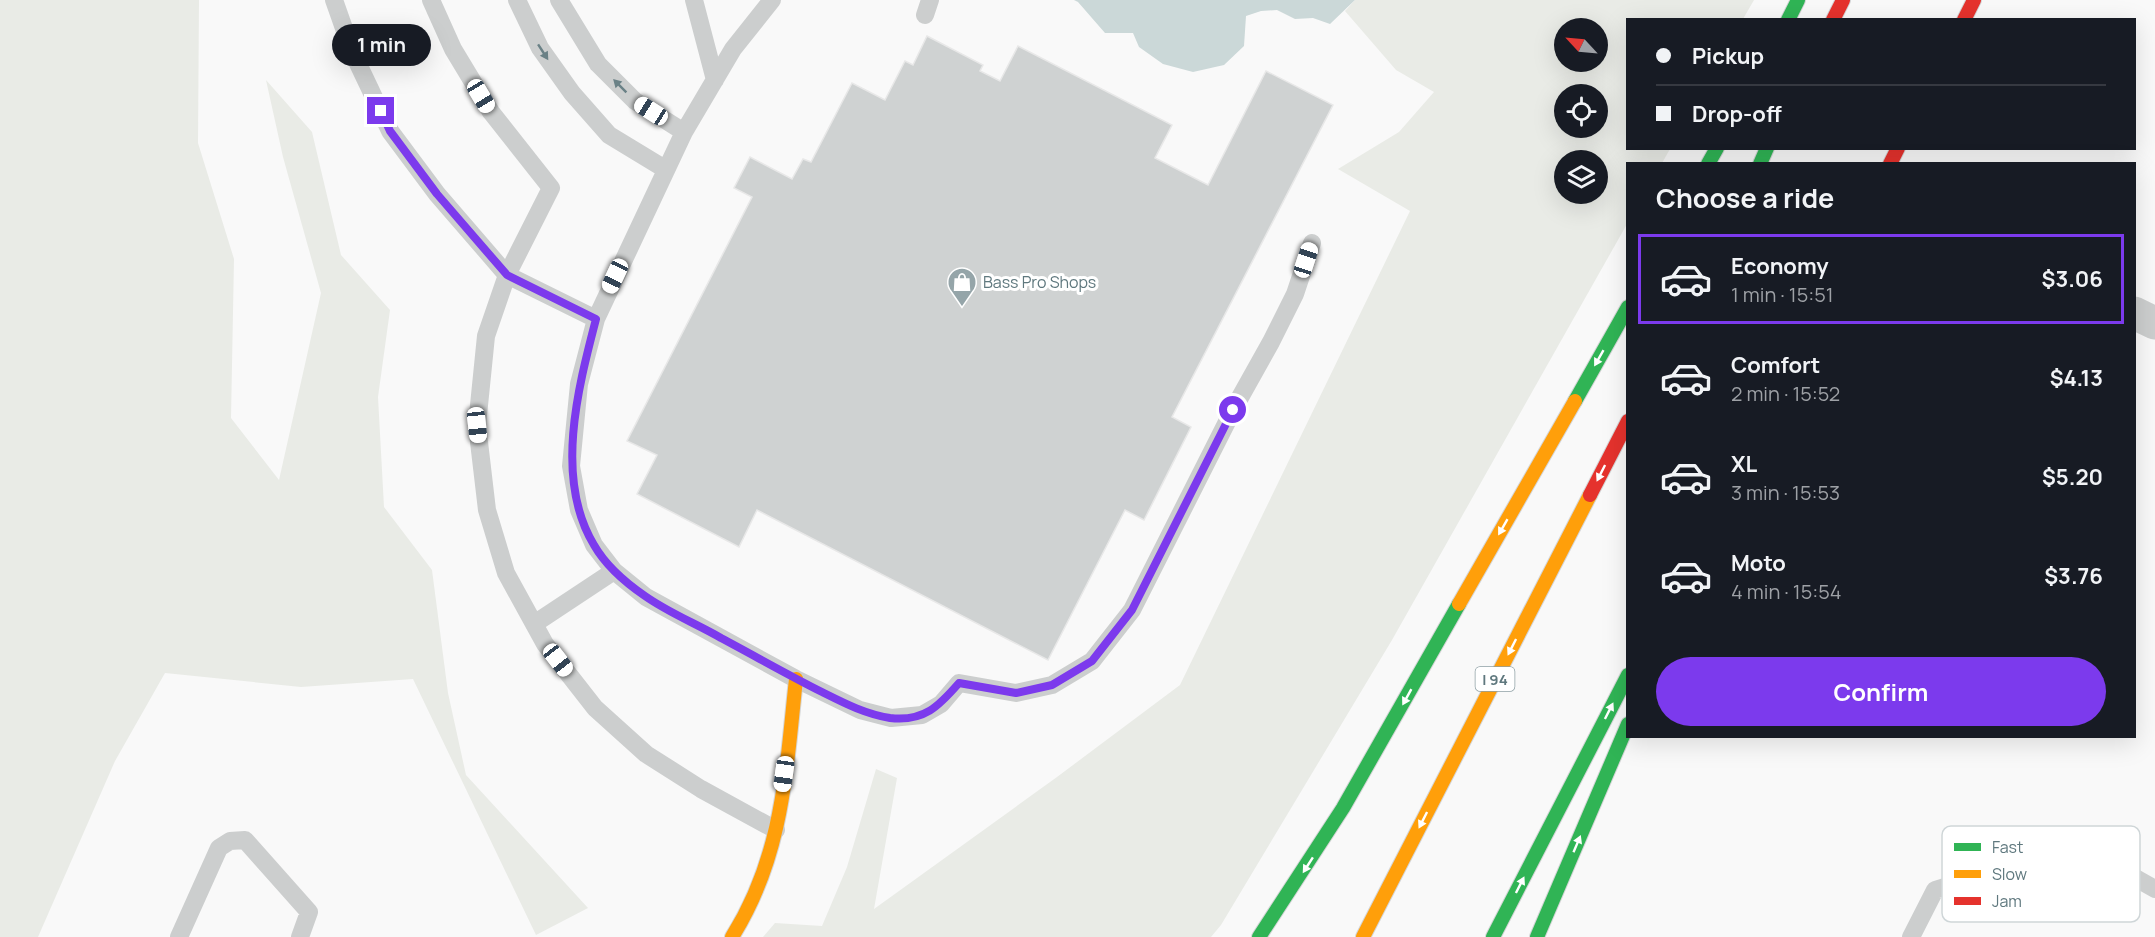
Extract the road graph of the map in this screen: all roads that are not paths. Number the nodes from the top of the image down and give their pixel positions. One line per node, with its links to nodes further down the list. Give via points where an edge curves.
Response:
1 (334, 0): 17 (lane, via 352,51 390,131 437,194)
2 (431, 0): 17 (lane, via 453,50 490,112 551,188)
3 (517, 0): 15 (lane, one-way to 15, via 540,48 572,93 609,135)
4 (559, 0): 14 (lane, one-way to 4, via 635,101 598,64)
5 (694, 0): 13 (lane)
6 (772, 0): 13 (lane, via 733,49)
7 (1798, 0): 10 (main road)
8 (1843, 0): 11 (main road)
9 (1974, 0): 12 (main road)
10 (1789, 18)
11 (1834, 18)
12 (1965, 18)
13 (715, 80): 14 (lane)
14 (684, 132): 15 (lane)
15 (665, 169): 20 (lane)
16 (1312, 243): 25 (lane, via 1281,323 1132,610 1092,661 1052,685 1016,693 959,683 941,704 922,715 891,718 860,710)
17 (507, 275): 20 (lane); 24 (lane, via 486,336 477,425 486,510 506,573)
18 (1626, 311): 35 (main road, one-way to 35, via 1349,798)
19 (2136, 314): 21 (street)
20 (596, 319): 23 (lane, via 579,384 571,466 579,510 594,545)
21 (2155, 323)
22 (1626, 425): 36 (main road, I 94, one-way to 36)
23 (614, 571): 24 (lane); 25 (lane, via 646,597)
24 (534, 624): 28 (lane, via 595,708 646,754)
25 (796, 679): 28 (main road)
26 (1626, 679): 37 (main road, one-way to 26)
27 (1626, 729): 38 (main road, one-way to 27)
28 (776, 830): 34 (main road, via 764,875)
29 (2140, 881): 31 (lane)
30 (1942, 888): 39 (lane, via 1935,890)
31 (2155, 889)
32 (179, 937): 33 (lane, via 219,848 230,841 245,840 309,912)
33 (300, 937)
34 (732, 937)
35 (1259, 937)
36 (1363, 937)
37 (1493, 937)
38 (1538, 937)
39 (1911, 937)

